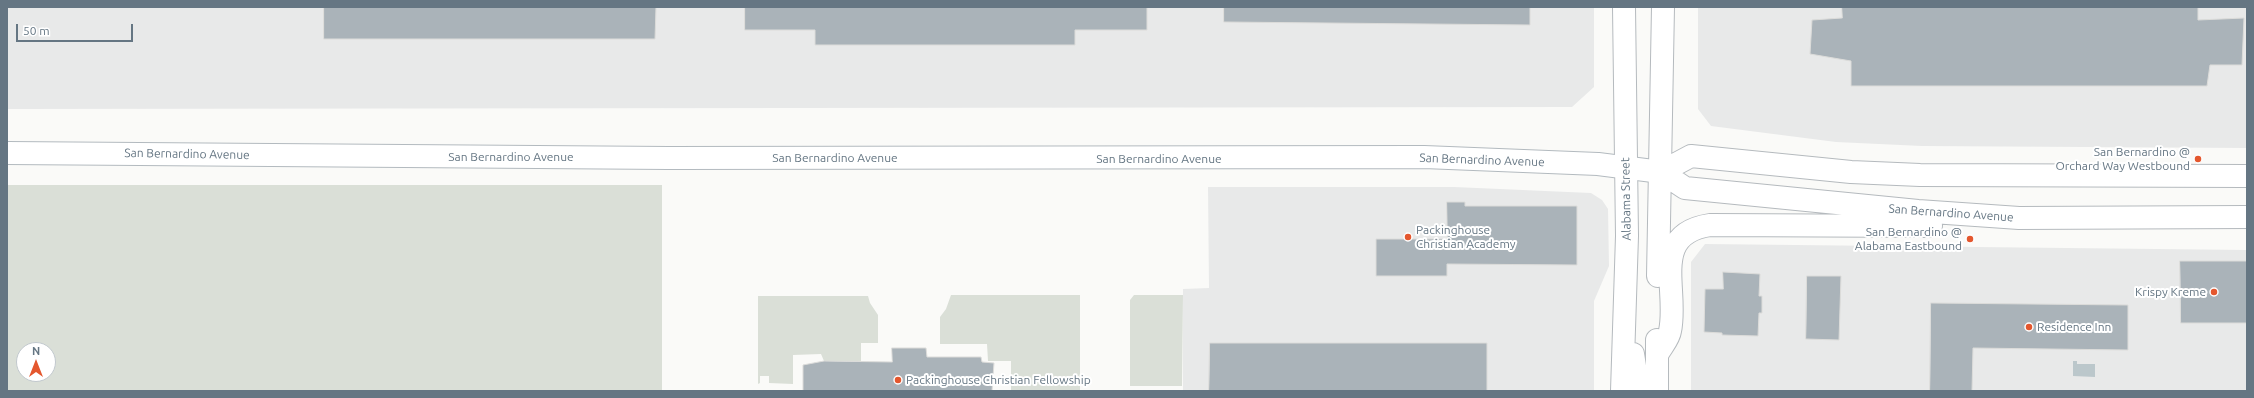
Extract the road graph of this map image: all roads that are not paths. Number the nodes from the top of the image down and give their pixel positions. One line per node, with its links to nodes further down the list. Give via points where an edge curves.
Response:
1 (1624, 7): 4 (main road, Alabama Street)
2 (1663, 7): 5 (main road)
3 (7, 153): 4 (main road, San Bernardino Avenue, via 661,158 1424,157)
4 (1626, 167): 5 (main road, San Bernardino Avenue); 9 (main road, Alabama Street)
5 (1662, 172): 6 (main road, via 1691,156 1844,171 1920,175); 8 (main road, San Bernardino Avenue, via 1685,188 1918,211); 10 (main road)
6 (2247, 176)
7 (2247, 217): 8 (main road, San Bernardino Avenue)
8 (2019, 218): 10 (main road, via 1988,225 1698,227 1685,233 1674,248 1671,259 1671,329)
9 (1624, 316): 11 (main road, Alabama Street); 12 (main road, via 1637,370)
10 (1657, 355): 13 (main road)
11 (1622, 391)
12 (1639, 391)
13 (1657, 391)

